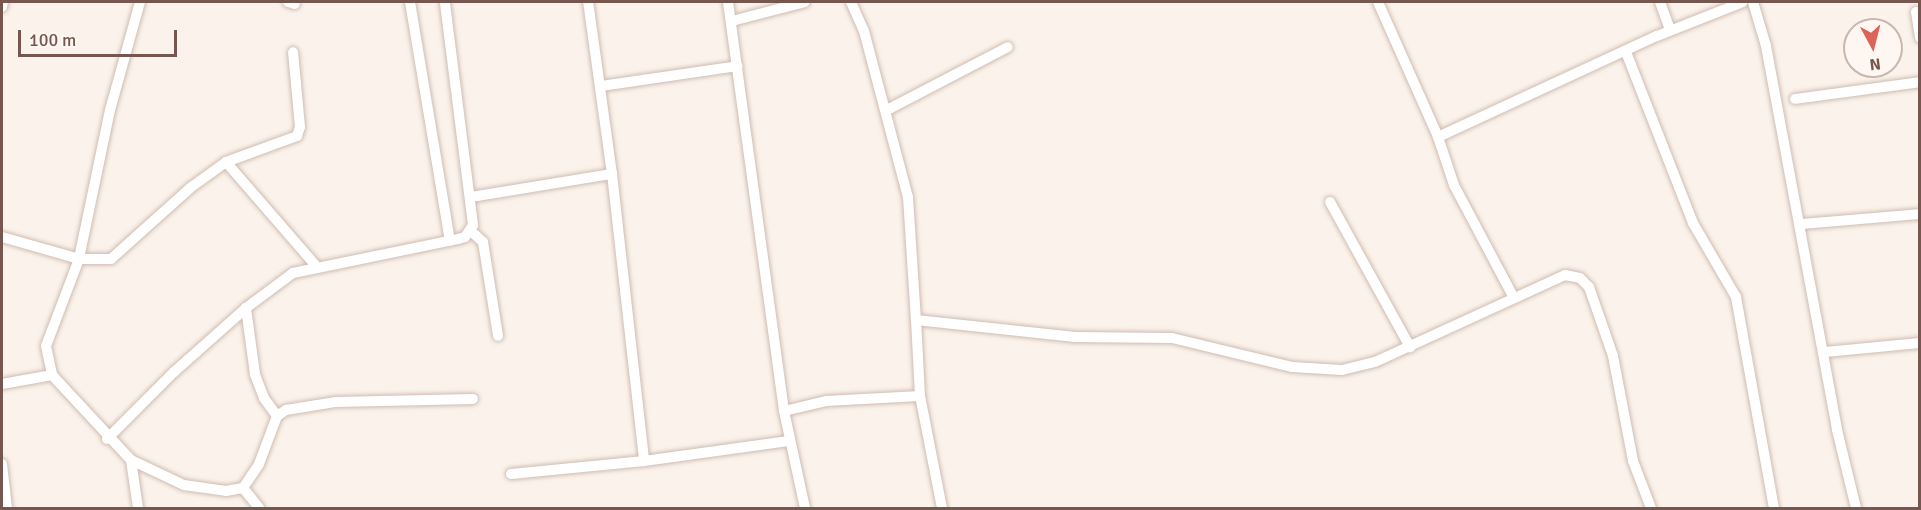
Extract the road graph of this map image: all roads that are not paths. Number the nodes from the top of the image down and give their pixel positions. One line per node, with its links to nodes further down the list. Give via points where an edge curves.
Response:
1 (3, 2): 13 (street)
2 (140, 2): 36 (street, via 110,110)
3 (410, 2): 35 (street)
4 (445, 2): 29 (street)
5 (588, 2): 23 (street)
6 (728, 2): 15 (street)
7 (805, 2): 15 (street)
8 (851, 2): 25 (street, via 864,31)
9 (1378, 2): 26 (street)
10 (1660, 2): 16 (street)
11 (1743, 2): 16 (street)
12 (1753, 2): 32 (street, via 1766,46)
13 (2, 7)
14 (1916, 12): 17 (street)
15 (732, 21): 21 (street)
16 (1670, 30): 20 (street)
17 (1920, 38)
18 (1008, 47): 25 (street)
19 (293, 52): 27 (street, via 300,127 297,136)
20 (1626, 52): 26 (street); 64 (street, via 1693,223 1736,297)
21 (738, 66): 23 (street); 49 (street)
22 (1920, 82): 24 (street)
23 (600, 86): 28 (street)
24 (1794, 99)
25 (887, 110): 40 (street, via 908,197)
26 (1438, 137): 38 (street, via 1454,185)
27 (226, 162): 36 (street, via 190,188 111,259); 37 (street)
28 (612, 174): 29 (street); 54 (street)
29 (471, 197): 33 (street)
30 (1330, 202): 43 (street)
31 (1920, 214): 32 (street)
32 (1801, 224): 44 (street)
33 (471, 231): 35 (street); 41 (street, via 483,242)
34 (2, 237): 36 (street)
35 (450, 241): 37 (street)
36 (80, 259): 45 (street, via 46,346)
37 (316, 266): 39 (street, via 280,280)
38 (1514, 298): 43 (street); 63 (street, via 1565,275 1580,278 1589,287 1613,356 1633,461)
39 (246, 308): 50 (street, via 255,374 264,398); 51 (street)
40 (916, 320): 43 (street, via 1075,337 1172,338 1321,370 1375,362); 47 (street)
41 (498, 336)
42 (1920, 343): 44 (street)
43 (1410, 346)
44 (1825, 352): 65 (street, via 1837,430)
45 (52, 375): 46 (street); 51 (street)
46 (2, 384)
47 (920, 396): 49 (street, via 826,401); 62 (street)
48 (473, 399): 50 (street, via 310,403)
49 (784, 411): 52 (street)
50 (277, 416): 57 (street, via 259,464)
51 (107, 439): 53 (street)
52 (789, 441): 54 (street); 61 (street)
53 (131, 460): 57 (street, via 184,485 226,491); 59 (street)
54 (644, 461): 56 (street)
55 (2, 464): 58 (street)
56 (511, 474)
57 (243, 488): 60 (street)
58 (7, 508)
59 (138, 508)
60 (259, 508)
61 (805, 508)
62 (942, 508)
63 (1651, 508)
64 (1774, 508)
65 (1856, 508)

